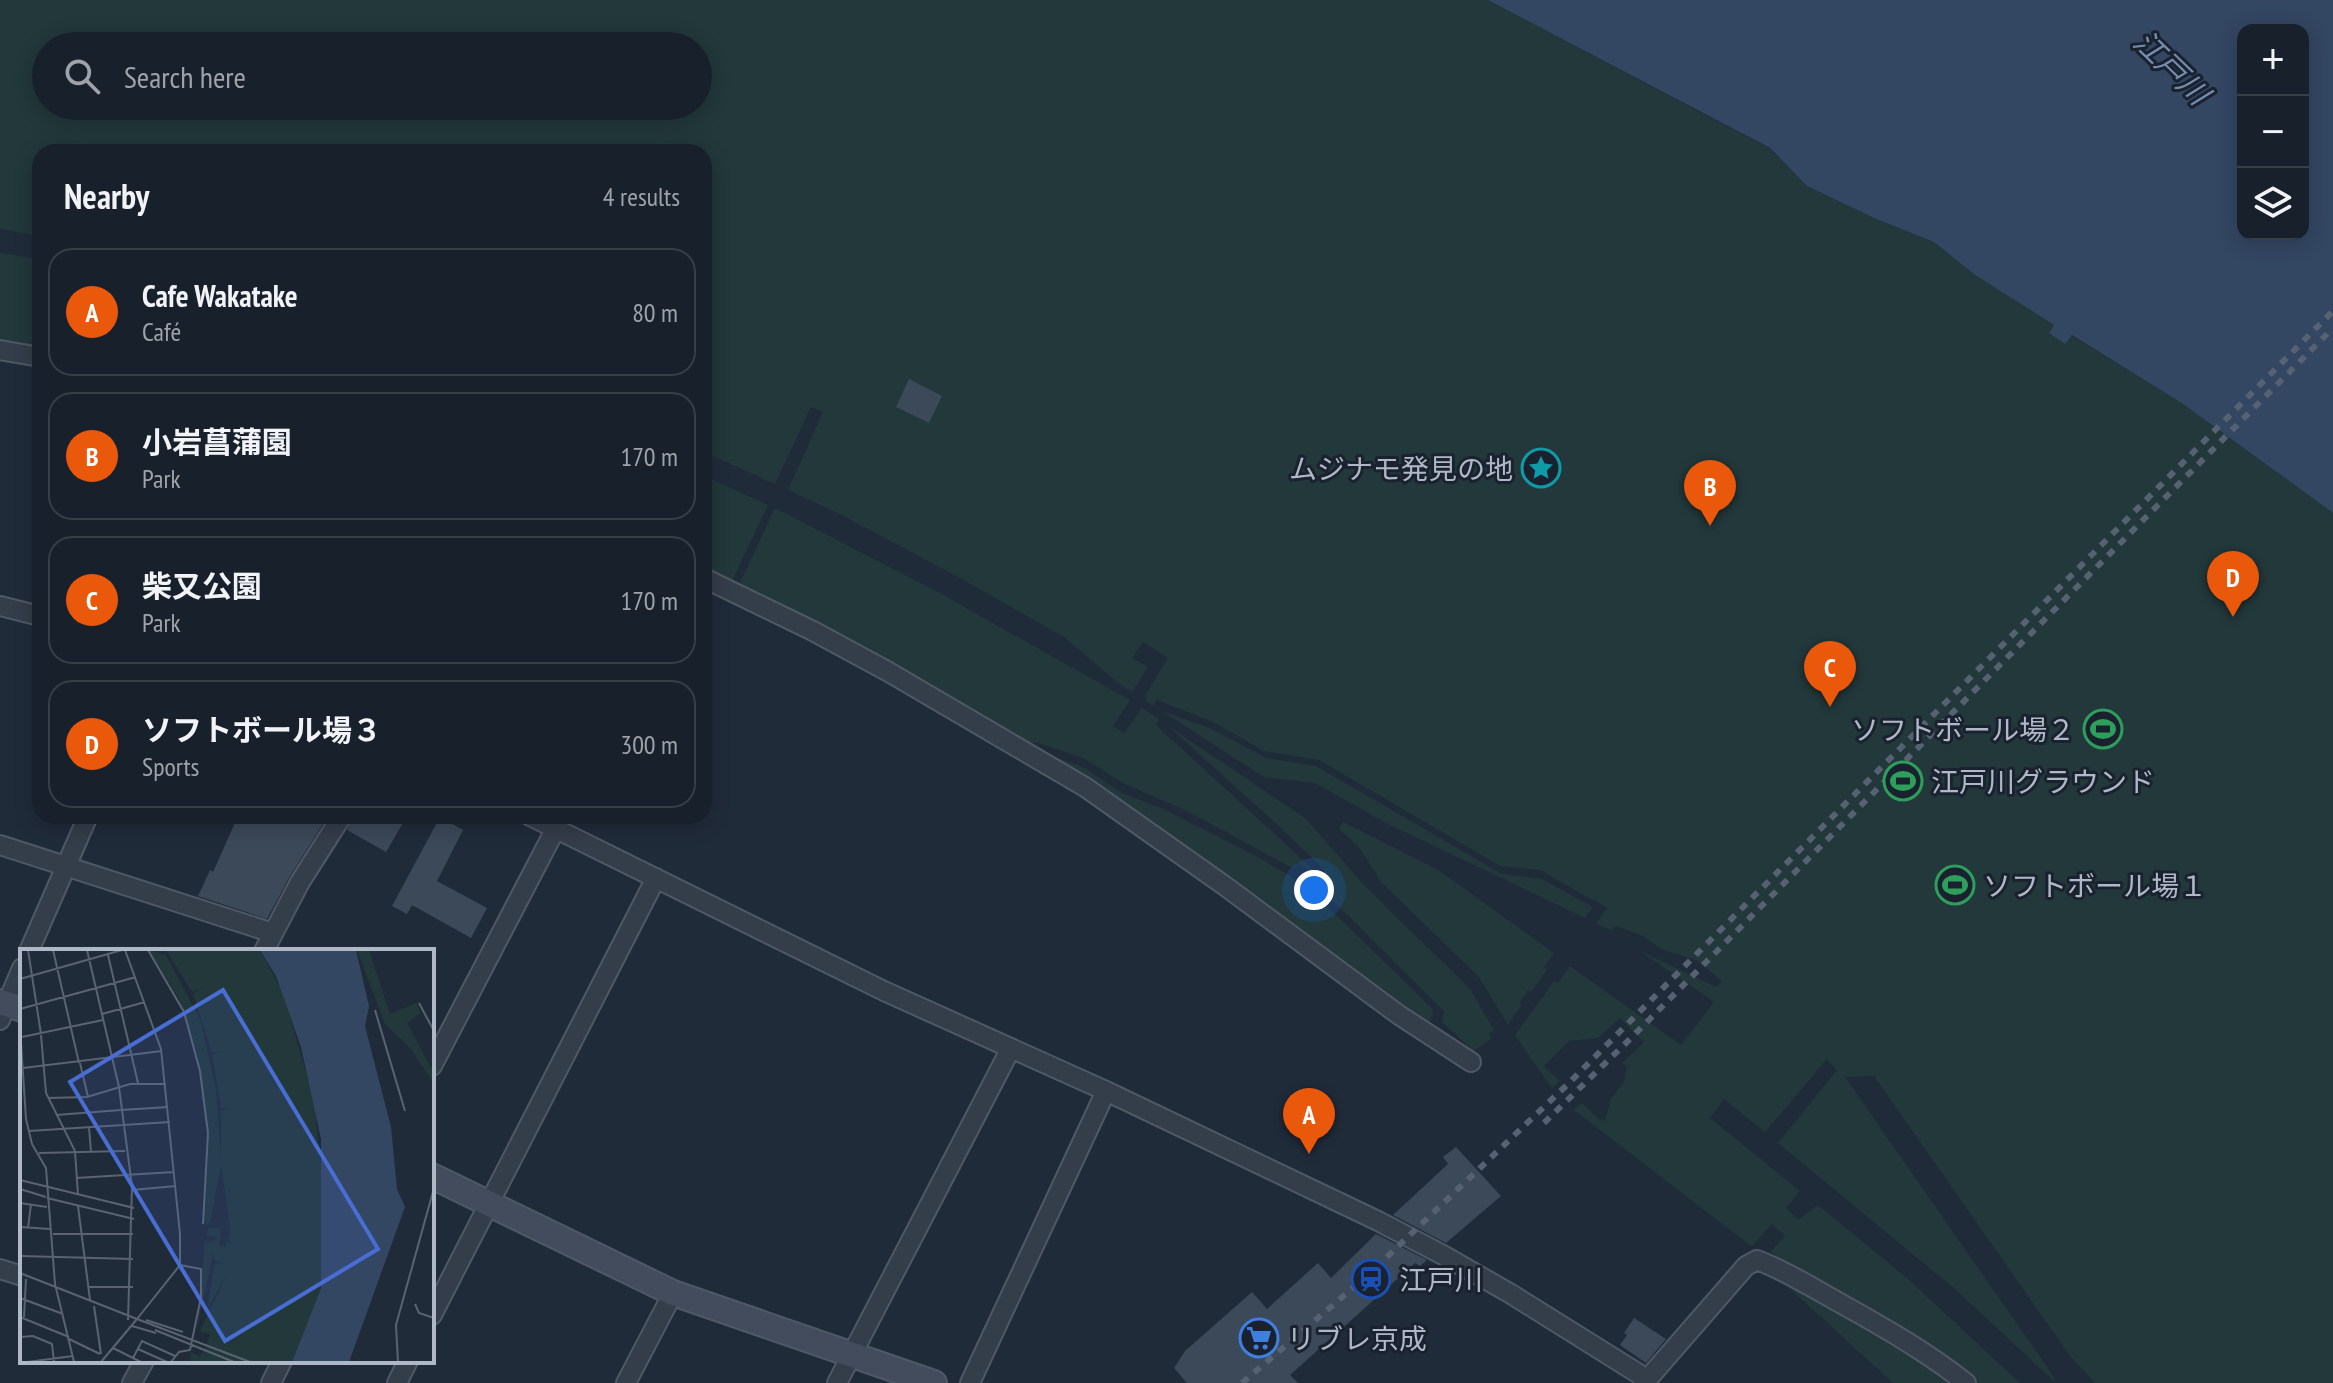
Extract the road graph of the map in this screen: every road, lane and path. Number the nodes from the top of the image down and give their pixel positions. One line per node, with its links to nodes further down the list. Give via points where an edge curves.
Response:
1 (0, 350): 2 (street)
2 (32, 356)
3 (712, 582): 20 (street, via 887,671 1085,787)
4 (0, 606): 5 (street)
5 (32, 614)
6 (84, 824): 11 (street)
7 (337, 824): 13 (street)
8 (547, 824): 9 (street)
9 (556, 828): 12 (street); 19 (street)
10 (0, 845): 11 (street)
11 (66, 866): 13 (street); 14 (street)
12 (656, 878): 18 (street); 23 (street)
13 (273, 933): 15 (street)
14 (30, 949)
15 (265, 949)
16 (20, 973): 17 (street)
17 (7, 1009)
18 (1011, 1048): 21 (street); 28 (street)
19 (434, 1062)
20 (1471, 1062)
21 (1106, 1091): 32 (street, via 1441,1253); 39 (street)
22 (434, 1177): 23 (street)
23 (490, 1204): 26 (street); 27 (street)
24 (0, 1269): 25 (street)
25 (20, 1275)
26 (673, 1293): 28 (street); 36 (street)
27 (434, 1311)
28 (852, 1355): 37 (street); 38 (street)
29 (143, 1363): 33 (street)
30 (281, 1363): 34 (street)
31 (407, 1363): 35 (street)
32 (1647, 1382): 40 (street, via 1746,1266 1757,1260 1874,1322)
33 (132, 1383)
34 (271, 1383)
35 (397, 1383)
36 (626, 1383)
37 (837, 1383)
38 (934, 1383)
39 (970, 1383)
40 (1966, 1383)

